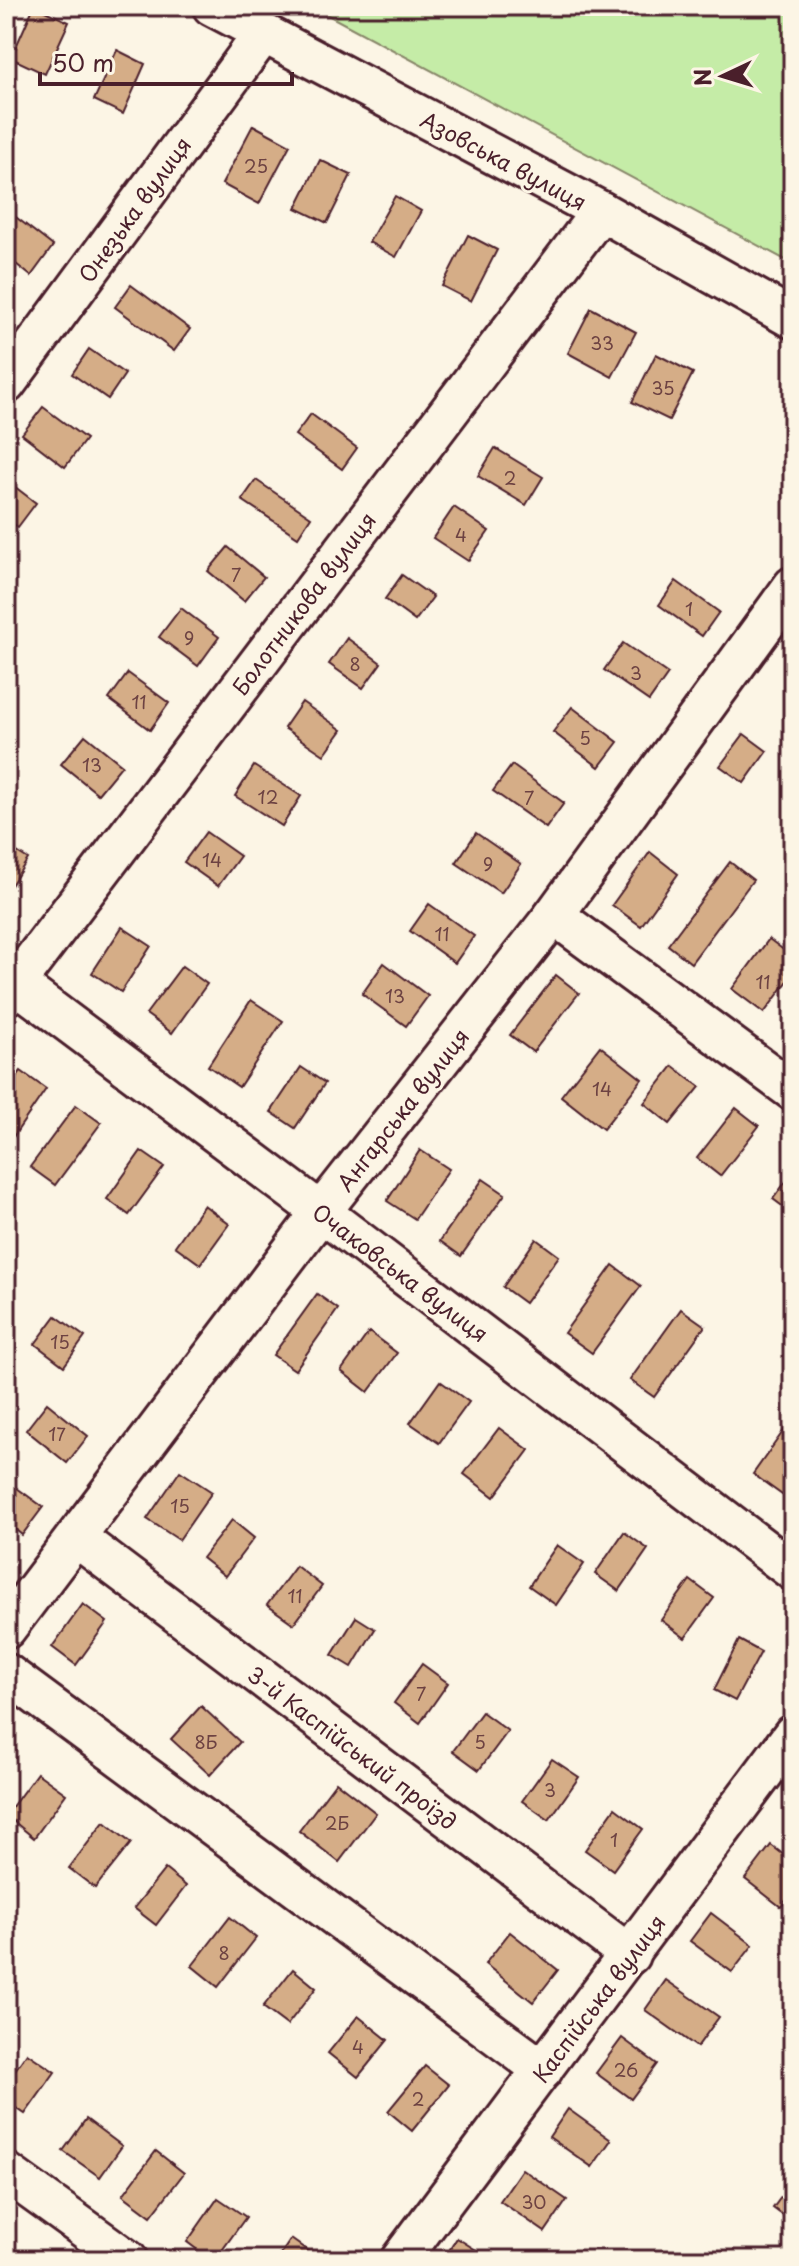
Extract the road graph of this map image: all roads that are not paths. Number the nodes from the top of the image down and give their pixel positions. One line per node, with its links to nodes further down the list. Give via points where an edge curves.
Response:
1 (212, 6): 2 (street, Азовська вулиця)
2 (263, 34): 3 (street, Азовська вулиця); 5 (street, Онезька вулиця)
3 (601, 211): 4 (street, Азовська вулиця); 8 (street, Болотникова вулиця)
4 (793, 319)
5 (6, 384)
6 (788, 603): 7 (street, Ангарська вулиця)
7 (554, 915): 9 (street); 10 (street, Ангарська вулиця)
8 (9, 985): 10 (street, Очаковська вулиця)
9 (793, 1091)
10 (321, 1212): 11 (street, Ангарська вулиця); 12 (street, Очаковська вулиця)
11 (77, 1538): 13 (street, Ангарська вулиця); 16 (street, 3-й Каспійський проїзд)
12 (793, 1571)
13 (6, 1629)
14 (6, 1673): 17 (street)
15 (793, 1734): 16 (street, Каспійська вулиця)
16 (630, 1955): 17 (street, Каспійська вулиця)
17 (543, 2070): 20 (street, Каспійська вулиця)
18 (6, 2172): 19 (street)
19 (128, 2260)
20 (400, 2260)

